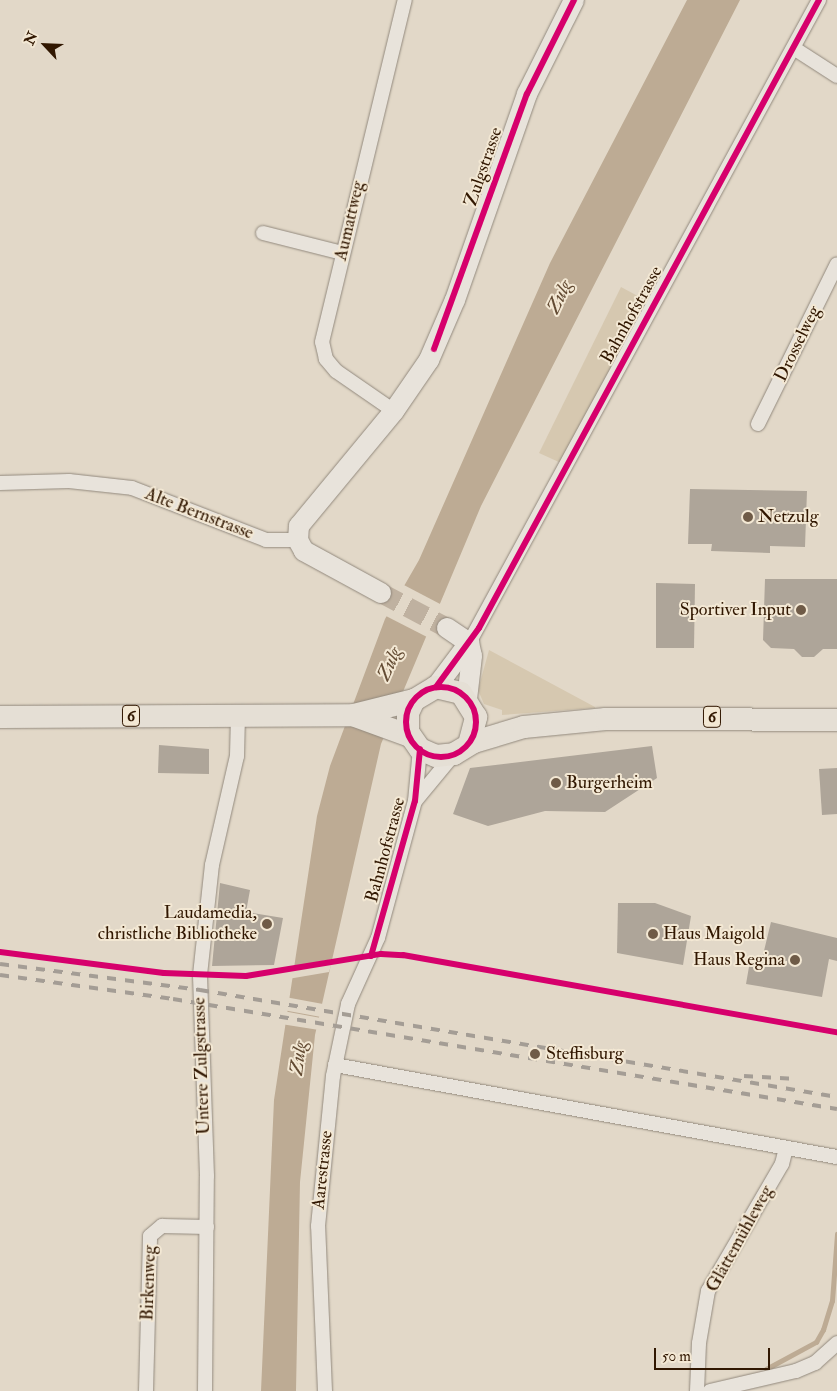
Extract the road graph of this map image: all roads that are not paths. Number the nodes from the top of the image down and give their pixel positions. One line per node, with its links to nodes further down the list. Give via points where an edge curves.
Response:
1 (405, 0): 7 (street, Aumattweg)
2 (574, 0): 9 (street, Zulgstrasse, via 527,94 440,338)
3 (819, 0): 4 (street, Bahnhofstrasse)
4 (795, 49): 5 (street); 15 (street, Bahnhofstrasse)
5 (837, 76)
6 (264, 233): 7 (street)
7 (342, 253): 9 (street, Aumattweg, via 323,335 324,355 347,380)
8 (837, 264): 10 (street, Drosselweg)
9 (394, 411): 12 (street, Zulgstrasse, via 301,521)
10 (758, 424)
11 (0, 483): 12 (street, Alte Bernstrasse, via 69,482 124,487 164,498 266,540)
12 (298, 540): 13 (street, via 310,556)
13 (381, 593)
14 (447, 628): 15 (street)
15 (469, 643): 16 (street); 18 (street, via 472,656)
16 (436, 688): 17 (main road); 18 (main road, via 453,689)
17 (411, 701): 20 (main road, 6); 24 (main road, via 407,718)
18 (471, 705): 23 (main road, 6); 25 (main road, via 476,724)
19 (238, 715): 20 (main road, 6); 21 (main road, 6); 31 (street, Untere Zulgstrasse, via 237,756 212,865 200,975)
20 (344, 715): 24 (main road, 6)
21 (0, 717)
22 (837, 720): 23 (main road, 6, via 651,716)
23 (524, 727): 25 (main road, 6)
24 (409, 738): 25 (main road, via 436,756); 26 (street, Bahnhofstrasse)
25 (461, 749): 26 (street, Bahnhofstrasse)
26 (415, 801): 27 (street, Bahnhofstrasse)
27 (371, 956): 28 (street, Aarestrasse, via 350,998)
28 (335, 1065): 29 (street); 35 (street, Aarestrasse, via 318,1226)
29 (786, 1148): 30 (street); 36 (street, Glättemühleweg, via 782,1164 708,1291 700,1334)
30 (837, 1157)
31 (207, 1227): 33 (street, Birkenweg, via 162,1226 150,1236); 34 (street, Untere Zulgstrasse)
32 (837, 1343): 37 (street, via 815,1363 769,1378)
33 (146, 1391)
34 (205, 1391)
35 (326, 1391)
36 (698, 1391)
37 (710, 1391)

